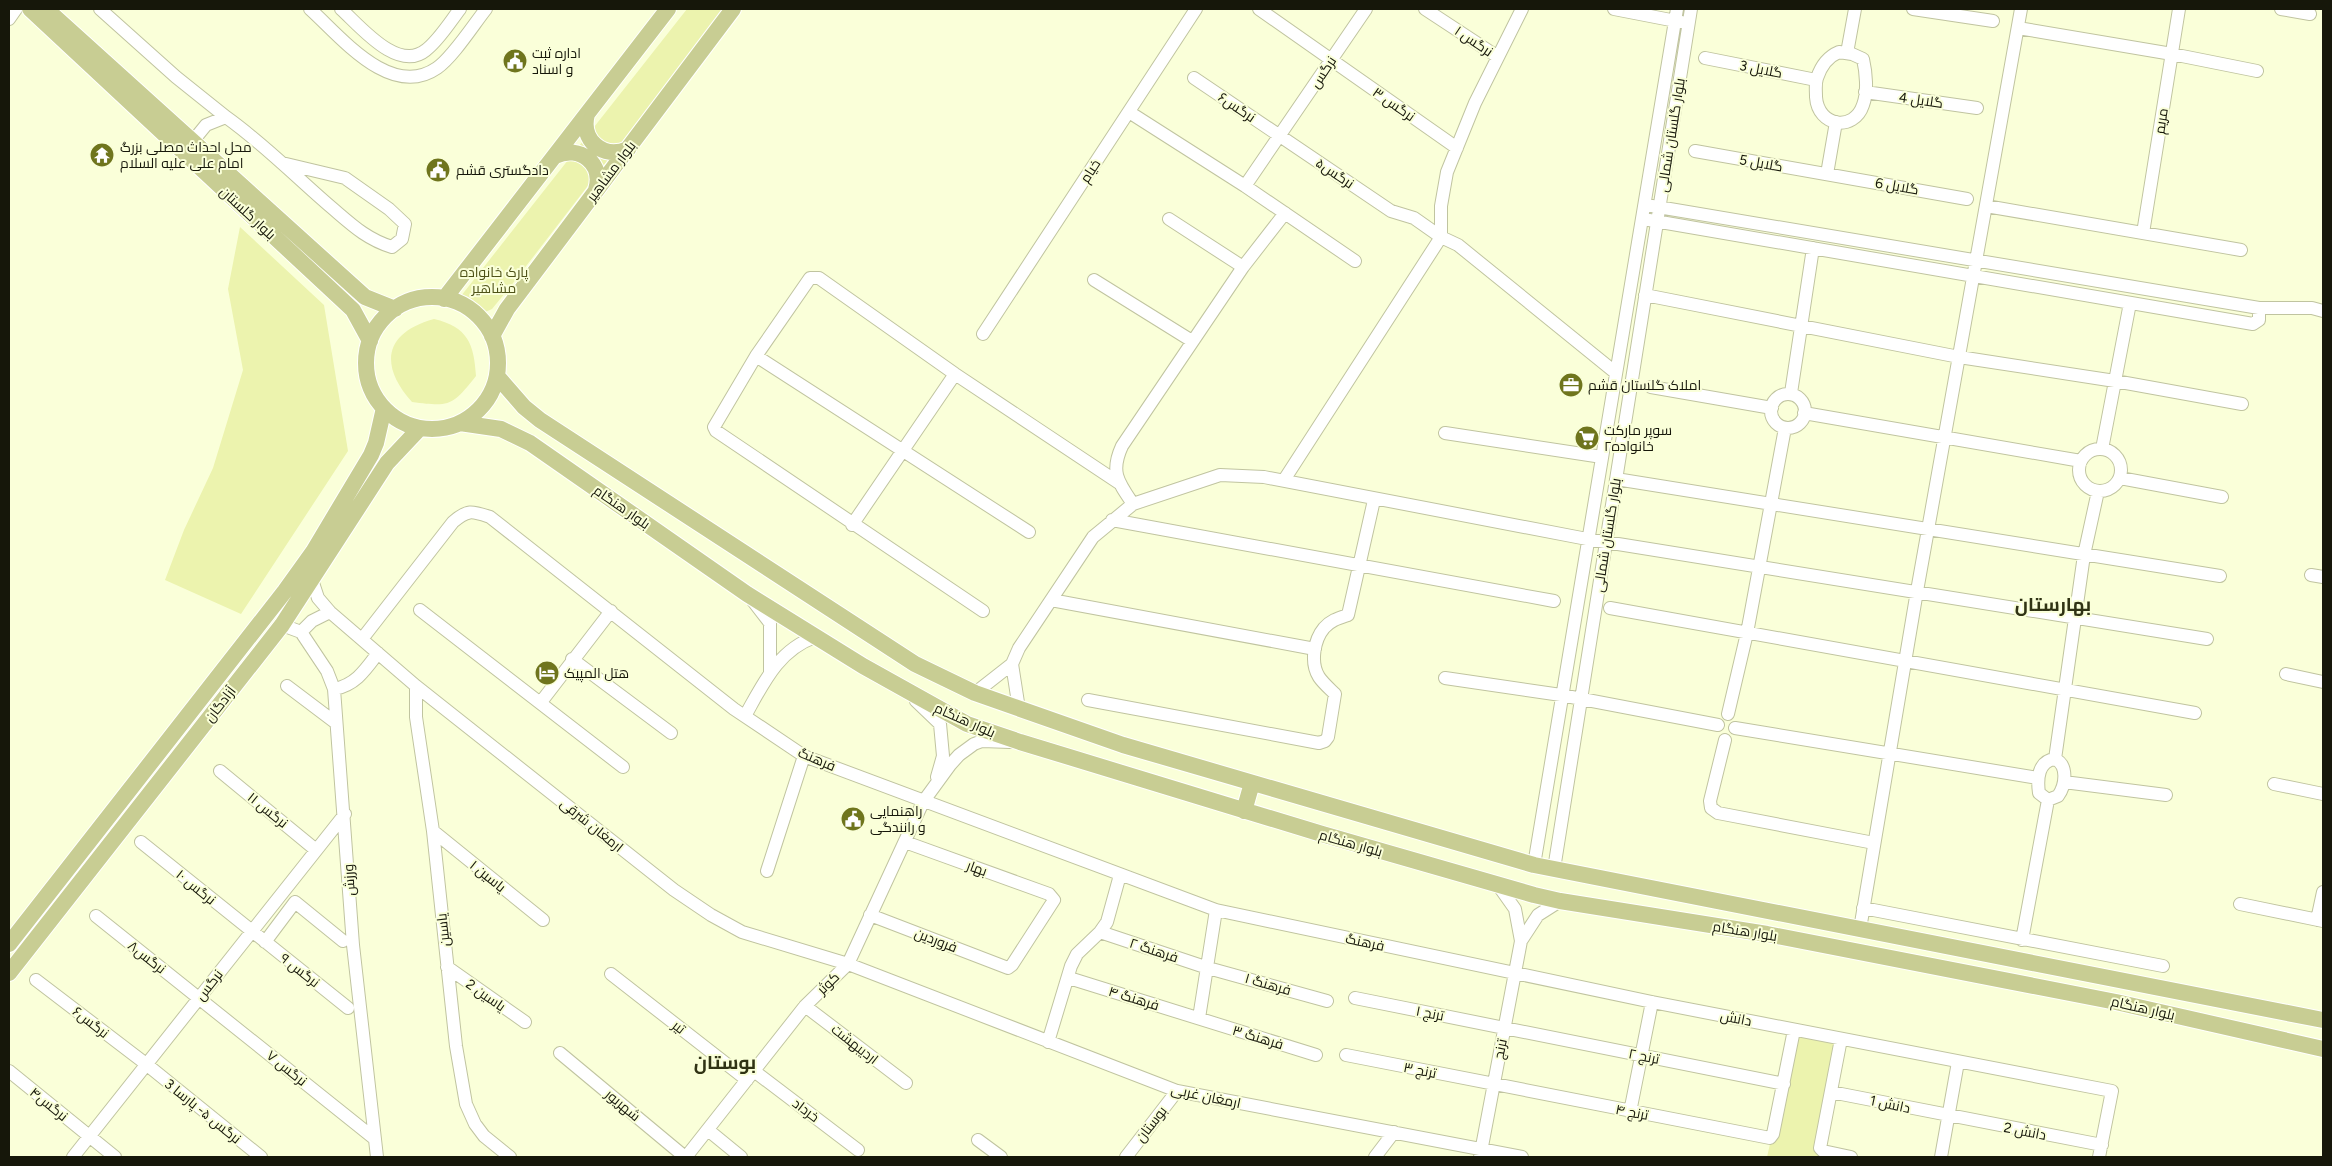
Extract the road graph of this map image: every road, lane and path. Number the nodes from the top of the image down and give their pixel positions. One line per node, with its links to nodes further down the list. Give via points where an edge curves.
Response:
1 (16, 9): 25 (street)
2 (30, 9): 79 (main road, بلوار گلستان, via 352,310)
3 (46, 9): 44 (main road, بلوار گلستان)
4 (100, 9): 41 (street, via 176,78)
5 (310, 9): 8 (street, via 375,67 395,77 418,77 438,68)
6 (341, 9): 7 (street, via 387,50 400,56 413,56 425,51)
7 (460, 9)
8 (486, 9)
9 (668, 9): 40 (main road)
10 (733, 9): 46 (main road, بلوار مشاهیر)
11 (1196, 9): 39 (street, خیام)
12 (1258, 9): 33 (street, نرگس ۳)
13 (1366, 9): 33 (street, نرگس)
14 (1425, 9): 31 (street, نرگس ۱)
15 (1522, 9): 31 (street)
16 (1614, 9): 24 (street)
17 (1689, 9): 27 (street, بلوار گلستان شمالی)
18 (1855, 9): 29 (street)
19 (1913, 9): 26 (street)
20 (2021, 9): 28 (street)
21 (2179, 9): 30 (street, مریم)
22 (2281, 9): 23 (street)
23 (2310, 14)
24 (1676, 15): 27 (street); 54 (street, بلوار گلستان شمالی)
25 (9, 19)
26 (1993, 21)
27 (1689, 23): 56 (street, بلوار گلستان شمالی)
28 (2018, 28): 30 (street); 55 (street)
29 (1847, 54): 36 (street, via 1839,52 1823,63); 37 (street, via 1863,59)
30 (2172, 54): 34 (street); 61 (street, مریم)
31 (1498, 58): 45 (street, via 1474,103)
32 (1705, 58): 36 (street, گلایل 3)
33 (1331, 60): 43 (street, نرگس); 45 (street, نرگس ۳)
34 (2257, 71)
35 (1194, 78): 43 (street, نرگس۶)
36 (1816, 80): 42 (street, via 1817,108 1825,118)
37 (1865, 92): 38 (street, گلایل 4); 42 (street, via 1863,106 1856,115 1846,122)
38 (1977, 108)
39 (1129, 112): 51 (street); 77 (street, خیام)
40 (587, 114): 46 (main road, via 586,131 596,146 611,152); 48 (main road)
41 (226, 117): 44 (street, via 206,125); 49 (street)
42 (1836, 122): 50 (street)
43 (1280, 136): 51 (street, نرگس); 62 (street, نرگس۵, via 1391,210 1414,218)
44 (193, 141): 74 (main road, بلوار گلستان, via 365,297)
45 (1457, 148): 62 (street, via 1447,172 1441,206)
46 (628, 149): 52 (main road, بلوار مشاهیر)
47 (1695, 151): 50 (street, گلایل 5)
48 (555, 156): 52 (main road, via 571,152 588,158 597,173); 71 (main road)
49 (282, 163): 49 (street, via 374,242 392,247 402,239 405,224 345,178)
50 (1827, 174): 53 (street, گلایل 6)
51 (1245, 186): 57 (street)
52 (596, 190): 78 (main road, بلوار مشاهیر, via 507,309)
53 (1967, 198)
54 (1644, 204): 56 (street); 58 (street, بلوار گلستان شمالی)
55 (1986, 206): 61 (street); 65 (street)
56 (1659, 207): 60 (street, بلوار گلستان شمالی); 65 (street)
57 (1285, 213): 66 (street); 67 (street)
58 (1642, 218): 60 (street); 81 (street, بلوار گلستان شمالی)
59 (1168, 219): 67 (street)
60 (1657, 221): 63 (street); 70 (street, بلوار گلستان شمالی)
61 (2143, 233): 64 (street)
62 (1441, 237): 85 (street, نرگس۵, via 1458,245); 106 (street)
63 (1813, 248): 68 (street); 76 (street)
64 (2242, 250)
65 (1976, 260): 68 (street); 73 (street)
66 (1355, 261)
67 (1243, 267): 80 (street)
68 (1973, 276): 72 (street); 84 (street)
69 (1094, 280): 80 (street)
70 (1645, 295): 76 (street); 83 (street, بلوار گلستان شمالی)
71 (444, 299): 74 (main road, via 414,300); 78 (main road, via 480,318)
72 (2130, 303): 73 (street, via 2253,324 2260,320); 88 (street)
73 (2259, 308): 75 (street)
74 (395, 309): 79 (main road, via 380,323)
75 (2323, 311)
76 (1801, 326): 84 (street); 90 (street)
77 (983, 334)
78 (492, 336): 87 (main road, via 497,355)
79 (370, 341): 92 (main road, via 367,371 373,391)
80 (1192, 341): 107 (street, via 1122,446 1114,466)
81 (1620, 353): 83 (street); 85 (street, بلوار گلستان شمالی)
82 (756, 356): 86 (street, via 814,276); 101 (street); 116 (street, via 714,427 716,432)
83 (1636, 356): 104 (street, بلوار گلستان شمالی)
84 (1959, 357): 88 (street); 99 (street)
85 (1616, 373): 102 (street, بلوار گلستان شمالی)
86 (955, 374): 101 (street); 107 (street)
87 (497, 376): 95 (main road, via 484,404); 108 (main road, بلوار هنگام, via 540,420)
88 (2115, 381): 91 (street); 100 (street)
89 (1651, 387): 93 (street)
90 (1791, 393): 93 (street, via 1779,396); 94 (street, via 1802,401)
91 (2242, 404)
92 (384, 408): 96 (main road, via 401,421); 215 (main road, آزادگان, via 371,455 285,591)
93 (1772, 408): 97 (street, via 1774,422)
94 (1804, 413): 97 (street, via 1799,425); 99 (street)
95 (460, 423): 96 (main road, via 441,428); 114 (main road, بلوار هنگام, via 501,429 522,439)
96 (420, 428): 125 (main road, آزادگان, via 387,462)
97 (1785, 428): 113 (street)
98 (1445, 433): 102 (street)
99 (1944, 437): 103 (street); 117 (street)
100 (2102, 448): 103 (street, via 2089,452); 105 (street, via 2118,459)
101 (902, 450): 116 (street); 118 (street)
102 (1602, 458): 119 (street, بلوار گلستان شمالی)
103 (2081, 461): 109 (street, via 2080,474 2086,486)
104 (1616, 478): 113 (street); 120 (street, بلوار گلستان شمالی)
105 (2120, 478): 109 (street, via 2111,488); 110 (street)
106 (1284, 480): 111 (street); 112 (street, via 1220,475)
107 (1119, 484): 112 (street)
108 (645, 489): 114 (main road); 156 (main road, بلوار هنگام, via 915,664)
109 (2098, 491): 121 (street)
110 (2222, 497)
111 (1374, 500): 119 (street); 122 (street)
112 (1132, 504): 115 (street)
113 (1770, 504): 117 (street); 123 (street)
114 (630, 513): 127 (main road, بلوار هنگام)
115 (1112, 520): 122 (street); 128 (street, via 1093,537)
116 (852, 525): 133 (street)
117 (1928, 530): 121 (street); 126 (street)
118 (1029, 532)
119 (1587, 539): 120 (street); 157 (street, بلوار گلستان شمالی)
120 (1606, 541): 123 (street); 158 (street, بلوار گلستان شمالی)
121 (2084, 555): 124 (street); 135 (street)
122 (1359, 565): 129 (street); 142 (street, via 1348,615 1334,619 1324,628)
123 (1758, 565): 126 (street); 138 (street)
124 (2220, 576)
125 (312, 580): 134 (street, ارمغان شرقی, via 318,598); 136 (main road, آزادگان)
126 (1917, 591): 135 (street); 145 (street)
127 (747, 594): 139 (main road, بلوار هنگام); 147 (street, via 770,623)
128 (1051, 600): 142 (street); 146 (street)
129 (1554, 601)
130 (1610, 608): 138 (street)
131 (420, 610): 160 (street)
132 (611, 611): 140 (street, فرهنگ, via 490,517 473,511 462,514 453,522); 144 (street); 164 (street, فرهنگ)
133 (983, 611)
134 (330, 612): 137 (street, via 312,621); 140 (street, ارمغان شرقی)
135 (2074, 617): 141 (street); 155 (street)
136 (282, 624): 137 (street); 222 (main road, آزادگان)
137 (301, 632): 153 (street, ورزش, via 327,670)
138 (1746, 633): 145 (street); 163 (street)
139 (815, 636): 147 (street, via 787,652); 154 (main road, بلوار هنگام)
140 (362, 639): 143 (street, ارمغان شرقی)
141 (2207, 639)
142 (1315, 648): 159 (street, via 1314,665 1318,676 1335,694 1325,742)
143 (378, 653): 152 (street, ارمغان شرقی); 153 (street, via 360,676)
144 (572, 659): 160 (street); 168 (street)
145 (1905, 661): 155 (street); 171 (street)
146 (1012, 664): 156 (street); 161 (street)
147 (770, 672): 164 (street)
148 (2286, 674): 150 (street)
149 (1445, 678): 157 (street)
150 (2323, 682)
151 (287, 686): 165 (street)
152 (416, 686): 187 (street, یاسین, via 416,717); 217 (street, ارمغان شرقی, via 710,915 742,932)
153 (334, 689): 165 (street, ورزش)
154 (902, 689): 170 (main road, بلوار هنگام, via 967,724); 180 (street, کوثر, via 940,724 943,756)
155 (2063, 690): 162 (street); 173 (street)
156 (975, 692): 161 (main road, بلوار هنگام)
157 (1561, 695): 158 (street); 188 (street, بلوار گلستان شمالی)
158 (1582, 699): 166 (street); 189 (street, بلوار گلستان شمالی)
159 (1088, 700)
160 (541, 702): 174 (street)
161 (1019, 709): 178 (main road, بلوار هنگام, via 1123,745)
162 (2195, 713)
163 (1728, 714): 166 (street, via 1721,716); 167 (street, via 1734,718)
164 (745, 716): 172 (street, فرهنگ)
165 (336, 723): 186 (street, ورزش)
166 (1718, 726): 169 (street, via 1718,736)
167 (1734, 728): 169 (street, via 1732,737); 171 (street)
168 (671, 733)
169 (1725, 740): 192 (street, via 1710,801 1711,808 1718,813)
170 (1020, 742): 180 (street, کوثر, via 982,741 974,744 959,755); 185 (main road, بلوار هنگام)
171 (1889, 753): 176 (street); 192 (street)
172 (804, 756): 184 (street, فرهنگ); 196 (street)
173 (2055, 759): 176 (street, via 2043,764); 177 (street, via 2063,767)
174 (622, 767)
175 (220, 771): 193 (street, نرگس ۱۱)
176 (2038, 778): 183 (street, via 2039,793)
177 (2064, 782): 182 (street); 183 (street, via 2058,796)
178 (1252, 783): 185 (main road); 194 (main road, بلوار هنگام)
179 (2274, 784): 181 (street)
180 (934, 787): 184 (street, کوثر)
181 (2323, 794)
182 (2166, 795)
183 (2048, 800): 211 (street)
184 (923, 802): 191 (street, کوثر); 197 (street, فرهنگ)
185 (1244, 811): 198 (main road, بلوار هنگام)
186 (345, 814): 193 (street, نرگس); 262 (street, ورزش, via 353,945)
187 (433, 831): 206 (street, یاسین ۱); 220 (street, یاسین)
188 (1539, 832): 189 (street, via 1547,838); 194 (street, بلوار گلستان شمالی)
189 (1560, 833): 195 (street, بلوار گلستان شمالی)
190 (141, 842): 209 (street, نرگس ۱۰)
191 (905, 842): 204 (street, کوثر); 218 (street, بهار, via 1049,894 1054,900 1012,965 1008,968)
192 (1874, 843): 202 (street)
193 (316, 850): 209 (street, نرگس)
194 (1534, 865): 195 (main road, بلوار هنگام)
195 (1554, 869): 208 (main road, بلوار هنگام)
196 (767, 872)
197 (1120, 876): 203 (street, فرهنگ); 210 (street)
198 (1498, 885): 200 (main road, بلوار هنگام); 213 (street, via 1515,908)
199 (2323, 892): 207 (street)
200 (1560, 901): 213 (street, via 1538,915); 227 (main road, بلوار هنگام, via 1767,934)
201 (2240, 904): 207 (street)
202 (1863, 908): 208 (street); 211 (street)
203 (1216, 910): 221 (street); 224 (street, فرهنگ)
204 (870, 915): 217 (street, کوثر); 218 (street, فروردین)
205 (96, 916): 229 (street, نرگس۸)
206 (543, 920)
207 (2320, 920)
208 (1860, 929): 216 (main road, بلوار هنگام)
209 (252, 931): 214 (street, نرگس ۹); 229 (street, نرگس)
210 (1100, 932): 221 (street, فرهنگ ۲); 225 (street, via 1077,954)
211 (2022, 940): 219 (street)
212 (343, 941): 214 (street, via 295,902)
213 (1521, 941): 224 (street, ترنج)
214 (265, 942): 234 (street, نرگس ۹)
215 (9, 944)
216 (2024, 961): 227 (main road); 228 (main road, بلوار هنگام)
217 (848, 964): 233 (street, کوثر); 242 (street, ارمغان غربی)
218 (1002, 965)
219 (2163, 966)
220 (447, 967): 238 (street, یاسین 2); 271 (street, یاسین, via 466,1104 484,1136)
221 (1208, 968): 231 (street, فرهنگ ۱); 236 (street)
222 (9, 972)
223 (611, 974): 251 (street, تیر)
224 (1514, 974): 232 (street, دانش); 239 (street, ترنج)
225 (1069, 978): 236 (street, فرهنگ ۴); 242 (street)
226 (36, 980): 249 (street, نرگس۶)
227 (2021, 984): 235 (main road, بلوار هنگام)
228 (2179, 992): 235 (main road); 237 (main road, بلوار هنگام)
229 (199, 998): 249 (street, نرگس); 262 (street, نرگس ۷)
230 (1355, 998): 239 (street, ترنج ۱)
231 (1327, 1001)
232 (1652, 1002): 240 (street, دانش); 247 (street)
233 (805, 1006): 251 (street, کوثر); 252 (street, اردیبهشت)
234 (348, 1008)
235 (2175, 1016): 243 (main road, بلوار هنگام)
236 (1199, 1018): 245 (street, فرهنگ ۳)
237 (2323, 1020)
238 (525, 1022)
239 (1504, 1028): 247 (street, ترنج ۲); 253 (street, ترنج)
240 (1794, 1030): 241 (street, دانش); 254 (street)
241 (1842, 1039): 248 (street, دانش); 256 (street)
242 (1048, 1042): 255 (street, ارمغان غربی)
243 (2323, 1050)
244 (560, 1053): 272 (street, شهریور)
245 (1316, 1055)
246 (1346, 1055): 253 (street, ترنج ۳)
247 (1642, 1055): 254 (street, ترنج ۲); 257 (street)
248 (1958, 1062): 258 (street); 265 (street, دانش, via 2112,1090)
249 (146, 1064): 261 (street, نرگس); 269 (street, نرگس ۵- پارسا 3)
250 (9, 1071): 261 (street, نرگس۴)
251 (751, 1076): 259 (street, کوثر); 264 (street, خرداد)
252 (906, 1083)
253 (1494, 1084): 257 (street, ترنج ۴); 266 (street, ترنج)
254 (1784, 1084): 257 (street, ترنج ۴, via 1770,1138)
255 (1177, 1091): 260 (street, ارمغان غربی); 275 (street, بوستان)
256 (1831, 1092): 258 (street, دانش 1); 278 (street, via 1821,1150)
257 (1630, 1112)
258 (1948, 1116): 265 (street, دانش 2); 279 (street)
259 (708, 1130): 272 (street, کوثر); 273 (street)
260 (1394, 1132): 266 (street, ارمغان غربی); 276 (street)
261 (89, 1136): 267 (street, نرگس); 268 (street, نرگس۴)
262 (375, 1139): 270 (street, ورزش)
263 (978, 1140): 274 (street)
264 (858, 1150)
265 (2101, 1151)
266 (1481, 1153): 277 (street, ارمغان غربی)
267 (73, 1157)
268 (115, 1157)
269 (261, 1157)
270 (376, 1157)
271 (510, 1157)
272 (686, 1157)
273 (741, 1157)
274 (1001, 1157)
275 (1126, 1157)
276 (1375, 1157)
277 (1522, 1157)
278 (1851, 1157)
279 (1941, 1157)

